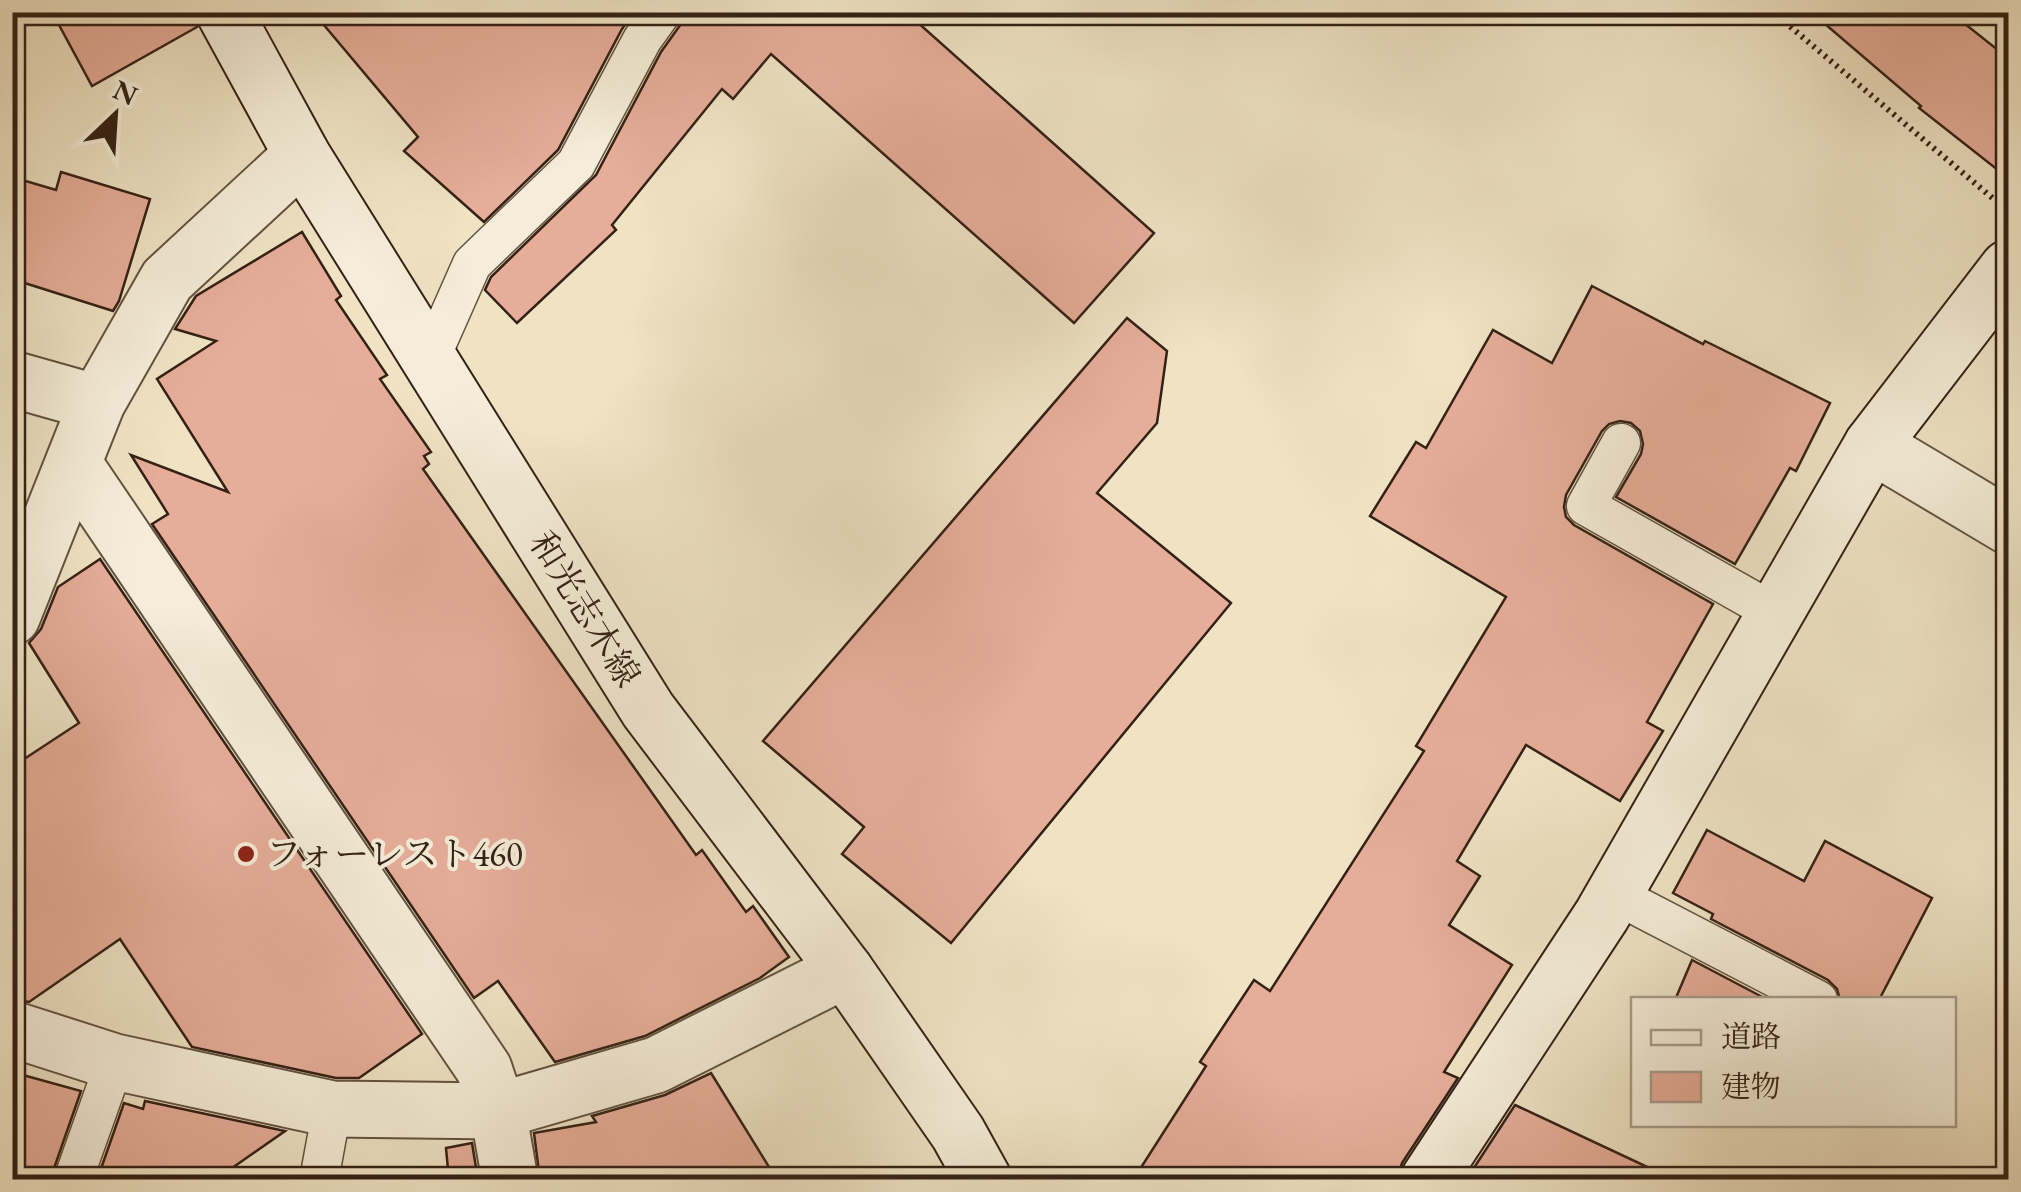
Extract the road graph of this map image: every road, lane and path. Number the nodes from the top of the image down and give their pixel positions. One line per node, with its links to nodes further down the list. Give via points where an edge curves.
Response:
1 (224, 12): 4 (street, 和光志木線)
2 (662, 12): 7 (lane, via 576,164 472,264)
3 (1773, 12): 5 (path)
4 (302, 155): 7 (street, 和光志木線); 9 (street, via 167,280)
5 (2008, 212)
6 (2008, 268): 11 (street)
7 (430, 359): 17 (street, 和光志木線, via 648,710)
8 (12, 378): 9 (street)
9 (98, 403): 12 (street)
10 (1621, 442): 14 (lane, via 1586,506)
11 (1872, 445): 13 (street); 14 (street)
12 (74, 464): 15 (street); 22 (street, via 484,1069)
13 (2008, 526)
14 (1775, 613): 16 (street)
15 (12, 617)
16 (1614, 894): 18 (lane); 27 (street)
17 (845, 970): 22 (street, via 656,1065); 26 (street, 和光志木線)
18 (1812, 997)
19 (12, 1029): 20 (street)
20 (115, 1062): 21 (street); 23 (lane)
21 (332, 1109): 22 (street); 24 (lane)
22 (498, 1111): 25 (street)
23 (73, 1180)
24 (319, 1180)
25 (510, 1180)
26 (984, 1180)
27 (1428, 1180)

